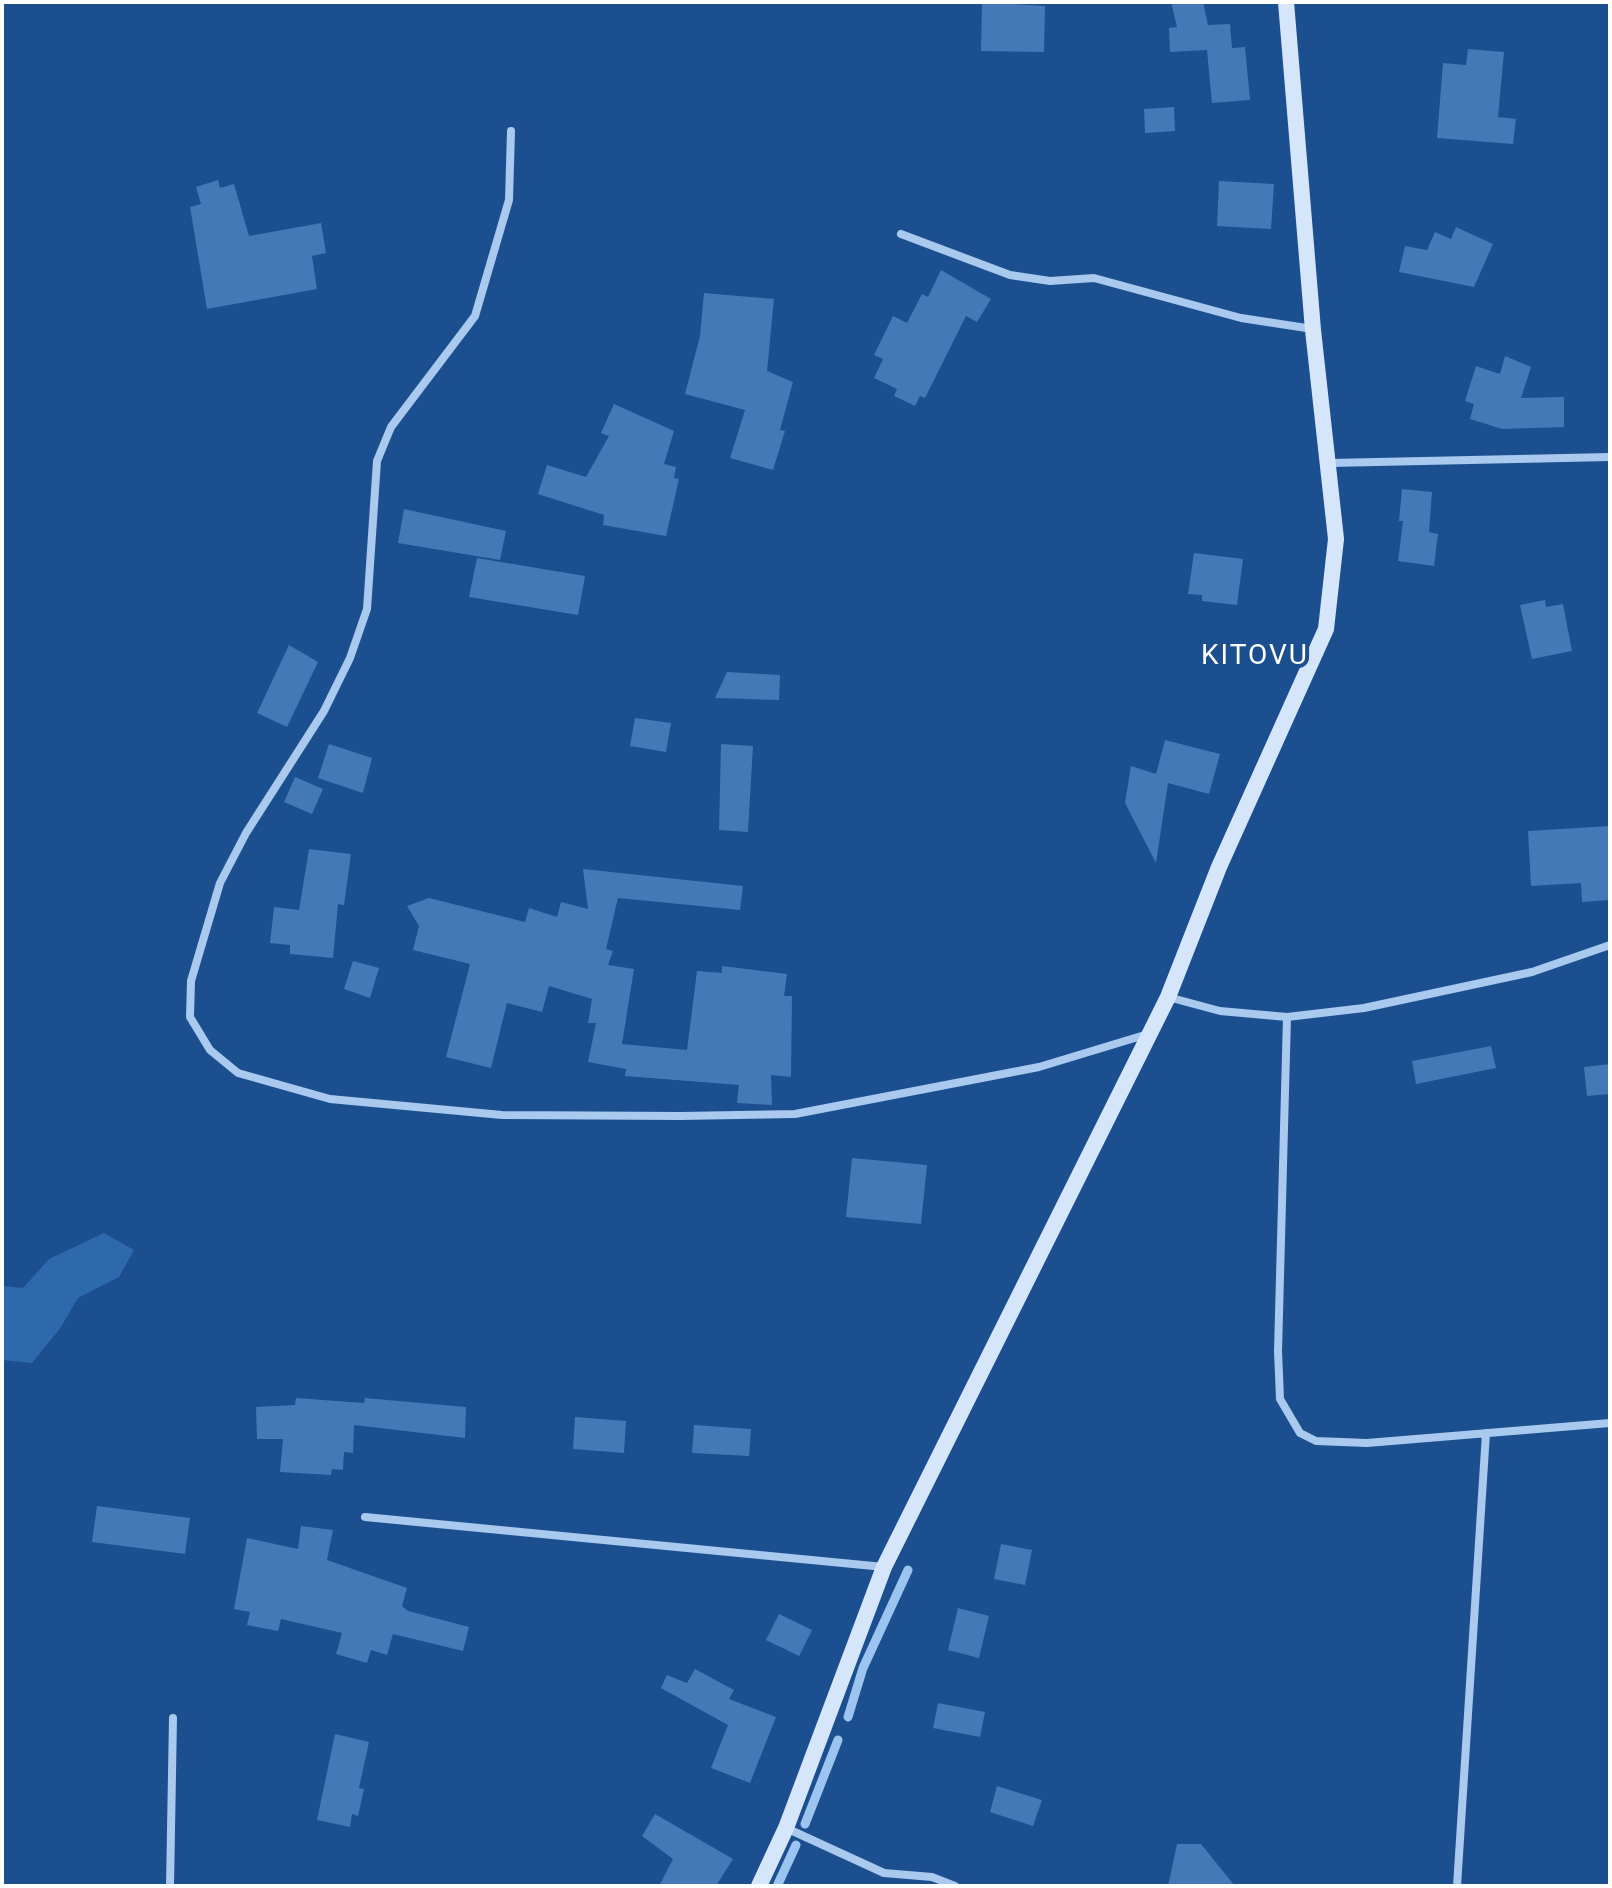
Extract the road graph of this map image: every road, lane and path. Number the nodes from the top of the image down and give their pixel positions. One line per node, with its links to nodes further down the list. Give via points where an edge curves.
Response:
1 (1286, 2): 4 (street)
2 (511, 131): 10 (street, via 509,200 475,316 391,427 377,461 367,609 350,658 324,711 220,883 191,981 190,1017 210,1050 238,1073 330,1099 502,1115 795,1114 1039,1067)
3 (901, 234): 4 (street, via 1010,275 1050,281 1094,278 1241,318)
4 (1313, 330): 6 (street)
5 (1610, 457): 6 (street)
6 (1330, 463): 8 (street, via 1336,539 1326,629 1219,867)
7 (1610, 945): 9 (street, via 1532,972 1441,993)
8 (1168, 997): 9 (street, via 1220,1011); 10 (street)
9 (1287, 1017): 12 (street, via 1278,1351 1280,1399 1289,1418 1300,1433 1316,1441 1367,1443)
10 (1150, 1033): 14 (street)
11 (1610, 1423): 12 (street)
12 (1486, 1433): 20 (street)
13 (365, 1517): 14 (street)
14 (884, 1567): 16 (street)
15 (173, 1718): 17 (street)
16 (786, 1828): 18 (street); 19 (street, via 884,1873 932,1877)
17 (170, 1886)
18 (759, 1886)
19 (955, 1886)
20 (1457, 1886)

